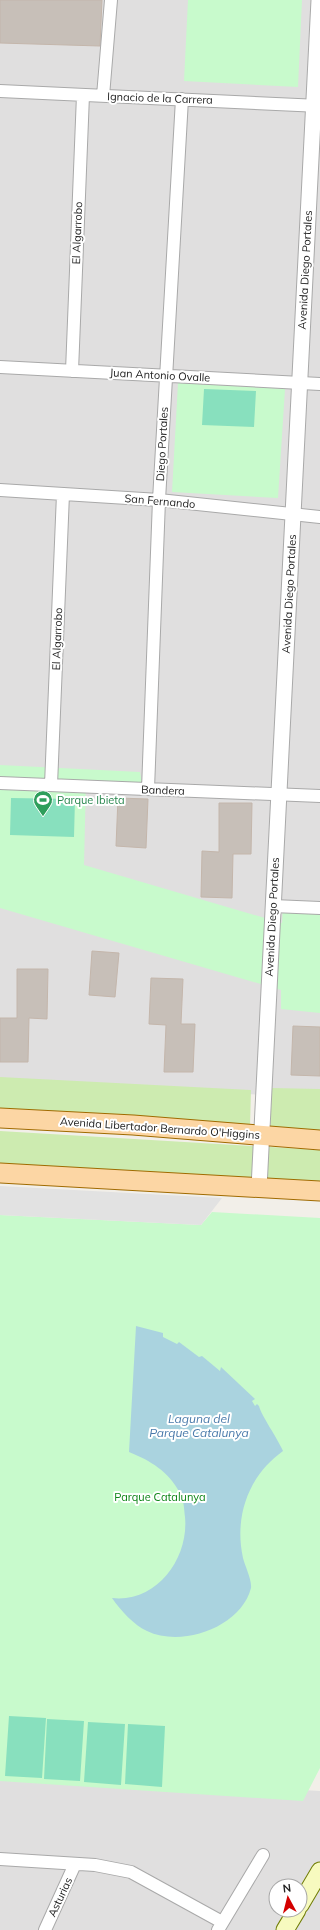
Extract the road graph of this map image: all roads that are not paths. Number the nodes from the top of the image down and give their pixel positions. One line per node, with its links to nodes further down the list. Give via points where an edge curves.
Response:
1 (111, 0): 5 (street)
2 (319, 0): 7 (street, Avenida Diego Portales)
3 (0, 91): 4 (street, Ignacio de la Carrera)
4 (83, 95): 5 (street, Ignacio de la Carrera); 9 (street, El Algarrobo)
5 (103, 96): 6 (street, Ignacio de la Carrera)
6 (182, 99): 7 (street, Ignacio de la Carrera); 10 (street, Diego Portales)
7 (317, 105): 11 (street, Avenida Diego Portales)
8 (0, 367): 9 (street, Juan Antonio Ovalle)
9 (72, 371): 10 (street, Juan Antonio Ovalle)
10 (166, 375): 11 (street, Juan Antonio Ovalle); 15 (street, Diego Portales)
11 (299, 382): 12 (street, Juan Antonio Ovalle); 16 (street, Avenida Diego Portales)
12 (320, 384)
13 (0, 490): 14 (street, San Fernando)
14 (63, 494): 15 (street, San Fernando); 19 (street, El Algarrobo)
15 (159, 500): 16 (street, San Fernando); 20 (street, Diego Portales)
16 (292, 515): 17 (street, San Fernando); 21 (street, Avenida Diego Portales)
17 (320, 516)
18 (0, 783): 19 (street, Bandera)
19 (51, 785): 20 (street, Bandera)
20 (148, 789): 21 (street, Bandera)
21 (279, 794): 22 (street, Bandera); 23 (street, Avenida Diego Portales)
22 (320, 796)
23 (273, 906): 24 (street); 26 (street, Avenida Diego Portales)
24 (320, 908)
25 (0, 1118): 26 (main road, Avenida Libertador Bernardo O'Higgins, via 133,1125)
26 (262, 1136): 27 (main road, Avenida Libertador Bernardo O'Higgins); 29 (street, Avenida Diego Portales)
27 (320, 1140)
28 (0, 1172): 29 (main road)
29 (259, 1188): 30 (main road)
30 (320, 1191)
31 (263, 1855): 37 (street)
32 (0, 1859): 33 (street)
33 (75, 1864): 37 (street, via 131,1872); 38 (street, Asturias)
34 (320, 1871): 35 (main road)
35 (308, 1891)
36 (292, 1918): 39 (main road)
37 (220, 1926)
38 (45, 1930)
39 (285, 1930)

